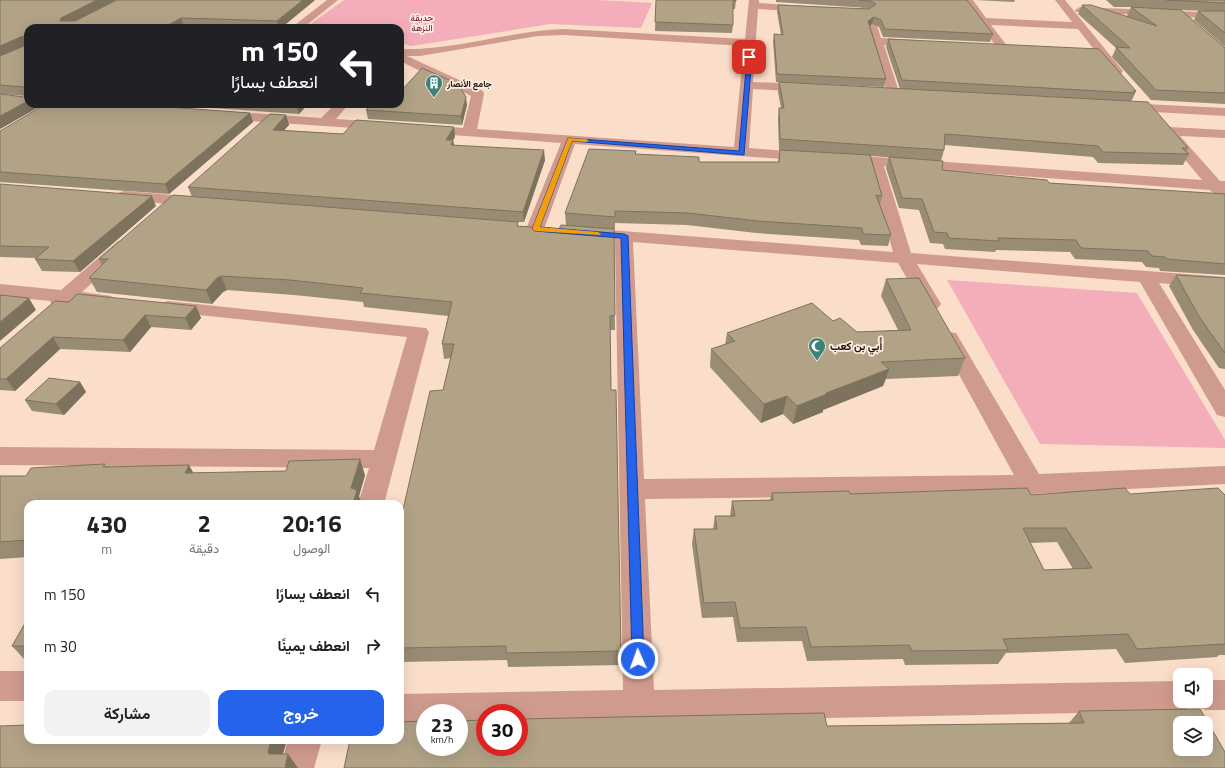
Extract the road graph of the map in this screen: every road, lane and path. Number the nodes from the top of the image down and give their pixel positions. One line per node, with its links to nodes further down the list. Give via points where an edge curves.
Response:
1 (333, 0): 14 (street)
2 (864, 0): 17 (street, via 864,12)
3 (968, 0): 7 (street)
4 (753, 3): 6 (street); 18 (street)
5 (1153, 4): 10 (street)
6 (814, 9)
7 (975, 9): 9 (street); 13 (street)
8 (1064, 9): 10 (street); 16 (street)
9 (990, 10)
10 (1163, 13): 11 (street)
11 (1180, 14): 12 (street); 15 (street)
12 (1225, 16)
13 (984, 21): 16 (street); 20 (street, via 1006,47)
14 (301, 24)
15 (1191, 24)
16 (1081, 26): 23 (street)
17 (877, 41): 19 (street); 29 (street)
18 (750, 43): 22 (street, via 564,32 538,33 420,53); 26 (street)
19 (932, 43)
20 (987, 46)
21 (1085, 51): 23 (street)
22 (404, 52)
23 (1100, 52): 25 (street)
24 (404, 59): 40 (street, via 478,94)
25 (1125, 80)
26 (747, 85): 27 (street); 44 (street)
27 (824, 88)
28 (878, 91): 29 (street)
29 (893, 92): 30 (street)
30 (909, 93)
31 (1139, 97): 34 (street)
32 (1110, 106): 34 (street)
33 (339, 108): 38 (street)
34 (1149, 108): 35 (street); 39 (street)
35 (1225, 112)
36 (206, 113): 37 (street)
37 (269, 118): 38 (street); 41 (street)
38 (324, 122): 40 (street)
39 (1169, 131): 42 (street); 47 (street)
40 (469, 132): 43 (street)
41 (251, 133)
42 (1225, 134)
43 (570, 139): 44 (street); 53 (street, via 543,230)
44 (741, 154): 45 (street)
45 (875, 161): 47 (street); 54 (street)
46 (193, 185): 49 (street)
47 (1222, 189)
48 (112, 196): 49 (street)
49 (175, 200): 50 (street); 51 (street)
50 (214, 203)
51 (158, 215)
52 (135, 236): 58 (street)
53 (624, 236): 54 (street); 68 (street)
54 (904, 258): 55 (street); 67 (street)
55 (1146, 277): 56 (street); 62 (street)
56 (1225, 283)
57 (0, 290): 58 (street)
58 (66, 296): 59 (street); 61 (street)
59 (121, 302)
60 (152, 305): 65 (street, via 418,332)
61 (48, 312)
62 (1218, 387): 63 (street)
63 (1225, 409)
64 (0, 456): 65 (street)
65 (383, 459): 69 (street)
66 (1225, 475): 67 (street)
67 (1032, 484): 68 (street)
68 (633, 489): 75 (street)
69 (372, 500)
70 (0, 686): 71 (street)
71 (24, 686)
72 (1213, 695): 73 (street)
73 (1225, 695)
74 (1173, 696): 75 (street)
75 (640, 706): 76 (street)
76 (404, 710)
77 (304, 744): 78 (street)
78 (297, 768)

